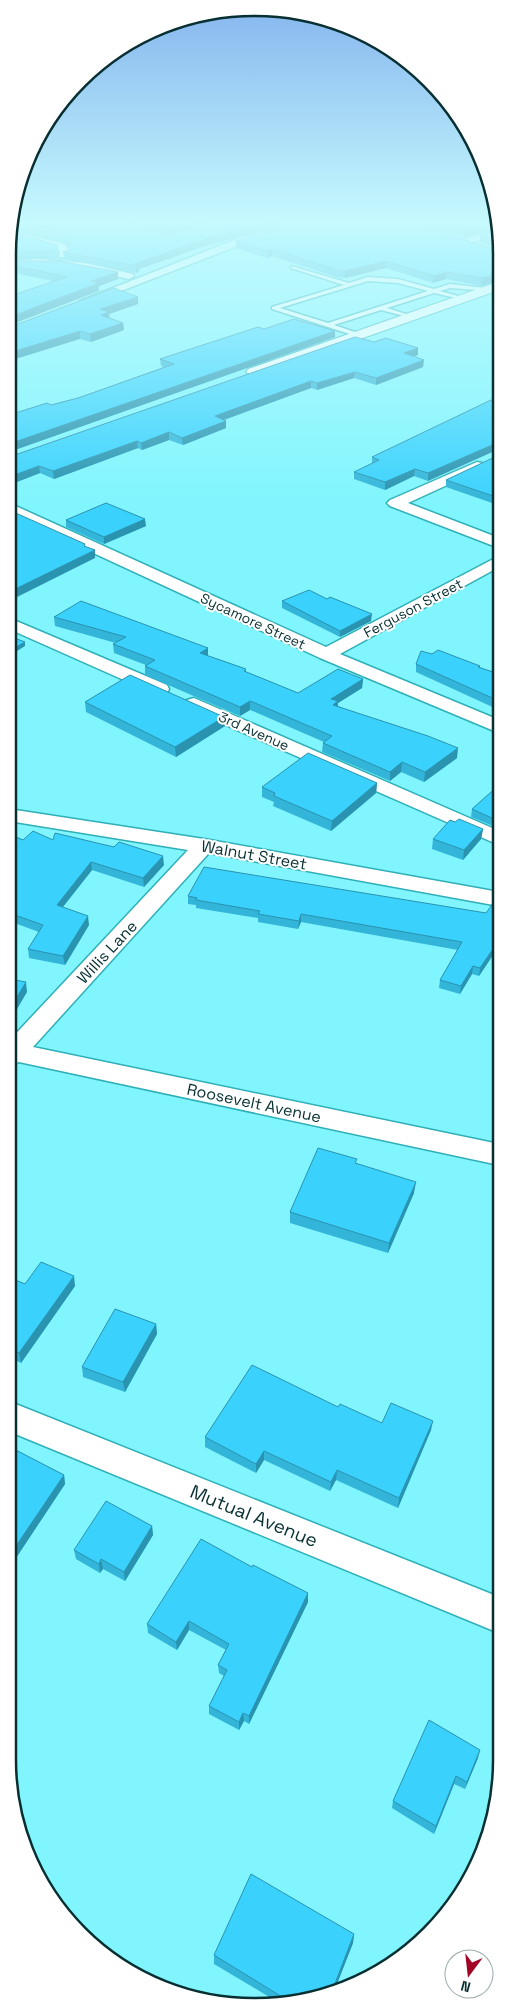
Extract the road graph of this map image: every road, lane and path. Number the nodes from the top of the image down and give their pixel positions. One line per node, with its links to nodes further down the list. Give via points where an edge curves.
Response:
1 (298, 316): 6 (lane)
2 (358, 316): 6 (lane)
3 (407, 316): 5 (lane)
4 (413, 316): 5 (street)
5 (410, 317): 7 (street)
6 (329, 326): 7 (lane)
7 (359, 335): 8 (street)
8 (240, 377)
9 (491, 459): 11 (street, via 395,503)
10 (16, 511): 14 (street, Sycamore Street)
11 (493, 541)
12 (493, 564): 14 (street, Ferguson Street)
13 (16, 626): 17 (street, 3rd Avenue)
14 (326, 654): 15 (street, Sycamore Street)
15 (493, 724)
16 (16, 816): 18 (street, Walnut Street)
17 (493, 835)
18 (204, 846): 19 (street, Walnut Street); 20 (street, Willis Lane)
19 (493, 898)
20 (16, 1047)
21 (16, 1054): 22 (street, Roosevelt Avenue)
22 (493, 1154)
23 (16, 1419): 24 (street, Mutual Avenue)
24 (493, 1613)

